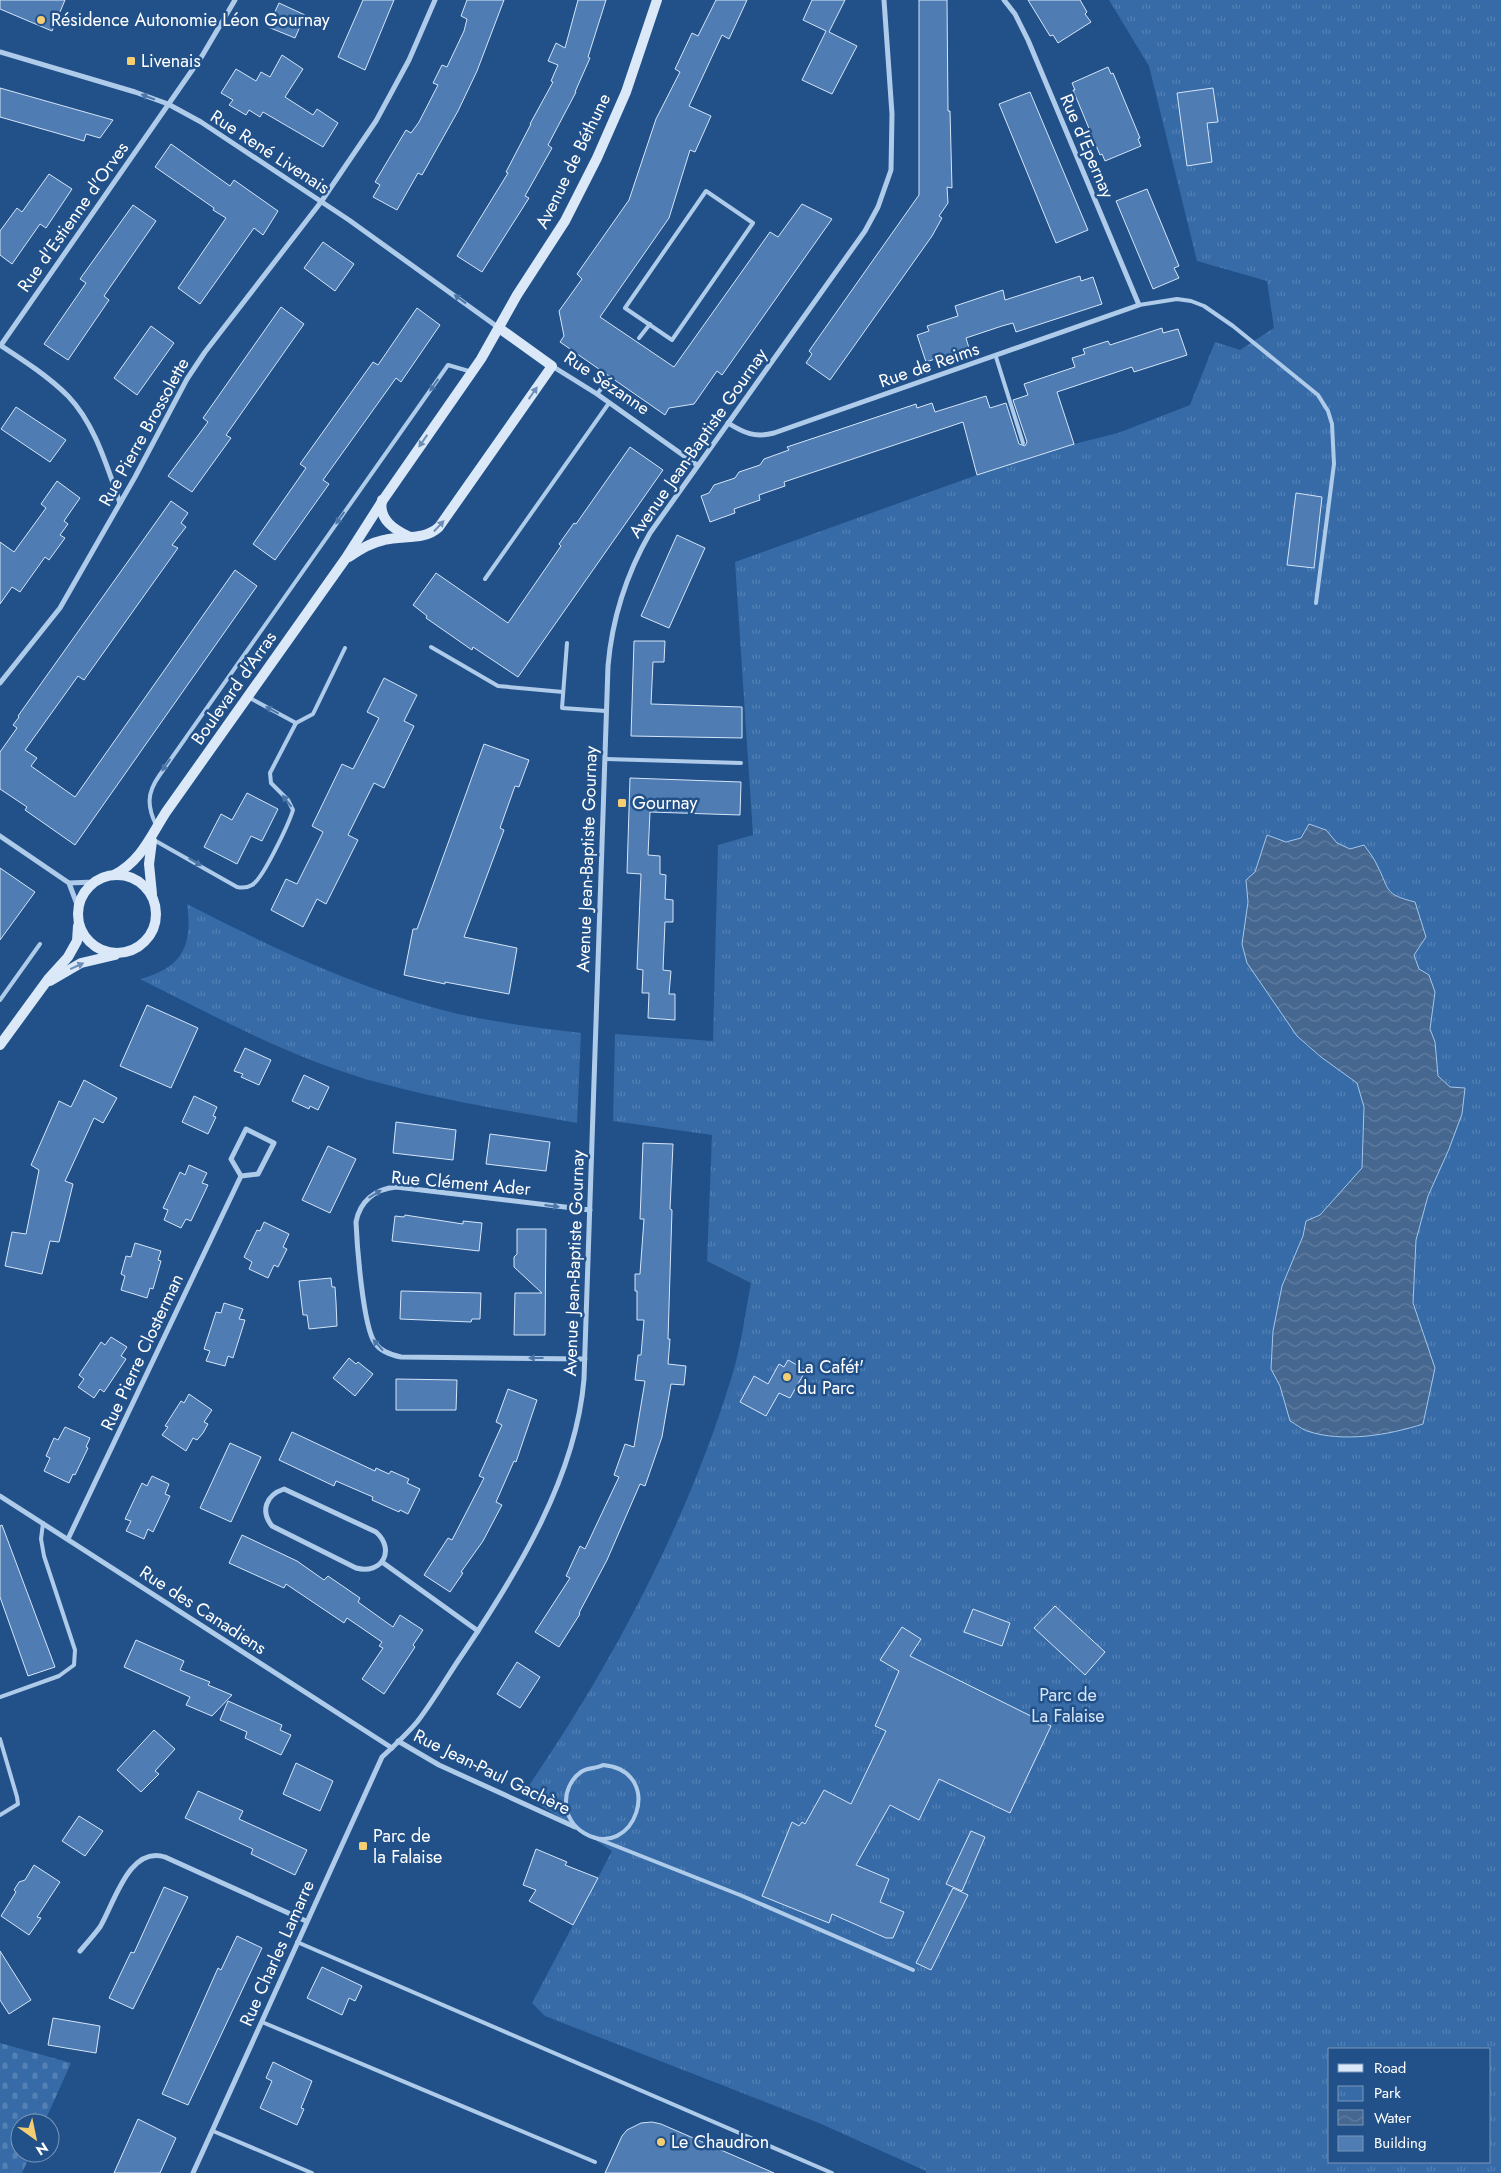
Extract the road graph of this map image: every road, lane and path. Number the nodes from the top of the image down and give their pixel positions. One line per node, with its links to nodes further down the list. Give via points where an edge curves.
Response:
1 (235, 0): 7 (street, Rue d'Estienne d'Orves, via 213,39)
2 (435, 0): 8 (street, Rue Pierre Brossolette, via 409,60 385,104)
3 (657, 0): 11 (street, Avenue de Béthune, via 637,61 597,158 565,221)
4 (884, 0): 20 (street, Avenue Jean-Baptiste Gournay, via 893,141 891,170 885,192 864,231)
5 (1004, 0): 9 (street, Rue d'Epernay, via 1028,40)
6 (0, 52): 7 (street, Rue René Livenais, one-way to 6)
7 (168, 104): 8 (street, Rue René Livenais); 13 (street, Rue d'Estienne d'Orves)
8 (321, 202): 11 (street, Rue René Livenais, one-way to 8); 24 (street, Rue Pierre Brossolette, via 205,352)
9 (1139, 306): 14 (street, Rue de Reims); 28 (lane, via 1177,299 1204,306 1318,395 1328,411 1334,437 1334,464)
10 (650, 324): 10 (lane, via 672,340 752,223 706,191 625,308); 12 (lane)
11 (499, 328): 15 (street, Rue Sézanne); 16 (street, Avenue de Béthune)
12 (639, 338)
13 (1, 345): 24 (street, via 52,380 76,406 94,437)
14 (996, 357): 20 (street, Rue de Reims, via 765,436 750,435); 21 (lane)
15 (552, 366): 18 (street, Rue Sézanne); 25 (street, one-way to 15, via 427,535 440,527)
16 (472, 372): 23 (street, Avenue de Béthune, one-way to 23); 39 (lane, one-way to 39, via 448,365 159,776 148,803)
17 (605, 384): 18 (lane)
18 (598, 394): 19 (street, Rue Sézanne)
19 (610, 403): 22 (street, Rue Sézanne); 27 (lane)
20 (728, 423): 22 (street, Avenue Jean-Baptiste Gournay)
21 (1023, 443)
22 (697, 465): 35 (street, Avenue Jean-Baptiste Gournay, via 650,533 633,567 610,645)
23 (382, 500): 25 (street, via 386,521); 26 (street, Boulevard d'Arras)
24 (120, 503): 32 (street, Rue Pierre Brossolette, via 60,608)
25 (410, 537): 26 (street, via 376,542)
26 (346, 558): 34 (street, Boulevard d'Arras)
27 (485, 579)
28 (1316, 603)
29 (568, 643): 33 (lane)
30 (430, 647): 33 (lane, via 498,686)
31 (345, 648): 36 (lane, via 313,714)
32 (0, 683)
33 (564, 692): 35 (lane, via 562,708)
34 (247, 696): 36 (lane, one-way to 34); 39 (street, Boulevard d'Arras)
35 (606, 711): 37 (street, Avenue Jean-Baptiste Gournay)
36 (296, 723): 41 (lane, one-way to 36, via 237,887 252,885 260,878 291,816 291,805 269,778)
37 (606, 759): 38 (lane); 54 (street, Avenue Jean-Baptiste Gournay)
38 (741, 763)
39 (157, 828): 41 (street, Boulevard d'Arras)
40 (0, 836): 44 (street)
41 (152, 839): 42 (street, Boulevard d'Arras, via 132,863); 45 (street, Boulevard d'Arras, via 149,864)
42 (114, 875): 43 (street); 45 (street, via 135,880 144,886)
43 (94, 882): 44 (street); 46 (street)
44 (69, 883): 46 (street)
45 (153, 900): 49 (street, via 156,915 150,935 135,949)
46 (78, 907): 47 (street)
47 (78, 923): 49 (street, via 91,944 105,952); 50 (street, via 74,946 68,957)
48 (40, 944): 51 (lane)
49 (120, 953): 50 (street, one-way to 49, via 81,963)
50 (40, 990): 52 (street)
51 (0, 1000)
52 (0, 1045)
53 (240, 1176): 53 (street, via 258,1174 274,1143 246,1129 231,1159); 58 (street, Rue Pierre Closterman)
54 (590, 1210): 55 (street, Avenue Jean-Baptiste Gournay); 55 (street, Rue Clément Ader, one-way to 54, via 401,1357 384,1352 374,1342 367,1322 356,1222 367,1199 380,1190 396,1187)
55 (585, 1359): 60 (street, Avenue Jean-Baptiste Gournay, via 581,1409 557,1485 524,1554)
56 (0, 1496): 57 (street, Rue des Canadiens)
57 (43, 1523): 58 (street, Rue des Canadiens); 61 (lane, via 42,1548 75,1650 74,1665 59,1676)
58 (68, 1540): 64 (street, Rue des Canadiens)
59 (382, 1562): 59 (street, via 386,1549 376,1532 284,1489 267,1500 268,1520 278,1530 356,1568 370,1570); 60 (street)
60 (478, 1631): 63 (street, Avenue Jean-Baptiste Gournay, via 417,1722)
61 (0, 1697)
62 (0, 1739): 65 (lane, via 18,1804)
63 (398, 1741): 64 (street, Avenue Jean-Baptiste Gournay); 66 (street, Rue Jean-Paul Gachère, via 439,1765)
64 (392, 1748): 68 (street, Rue Charles Lamarre, via 382,1757)
65 (0, 1814)
66 (575, 1827): 67 (lane); 67 (lane, via 566,1808 573,1780 590,1768 603,1765 620,1769 639,1792 637,1814 623,1832 609,1838)
67 (593, 1837): 71 (lane, via 740,1895)
68 (306, 1921): 69 (street, Rue Charles Lamarre); 70 (street, via 165,1857 151,1856 131,1870 100,1926)
69 (297, 1942): 72 (street, Rue Charles Lamarre); 77 (lane)
70 (80, 1951)
71 (913, 1970)
72 (262, 2022): 73 (street, Rue Charles Lamarre); 74 (lane)
73 (212, 2131): 75 (street, Rue Charles Lamarre); 76 (lane)
74 (595, 2162)
75 (193, 2173)
76 (312, 2173)
77 (832, 2173)

